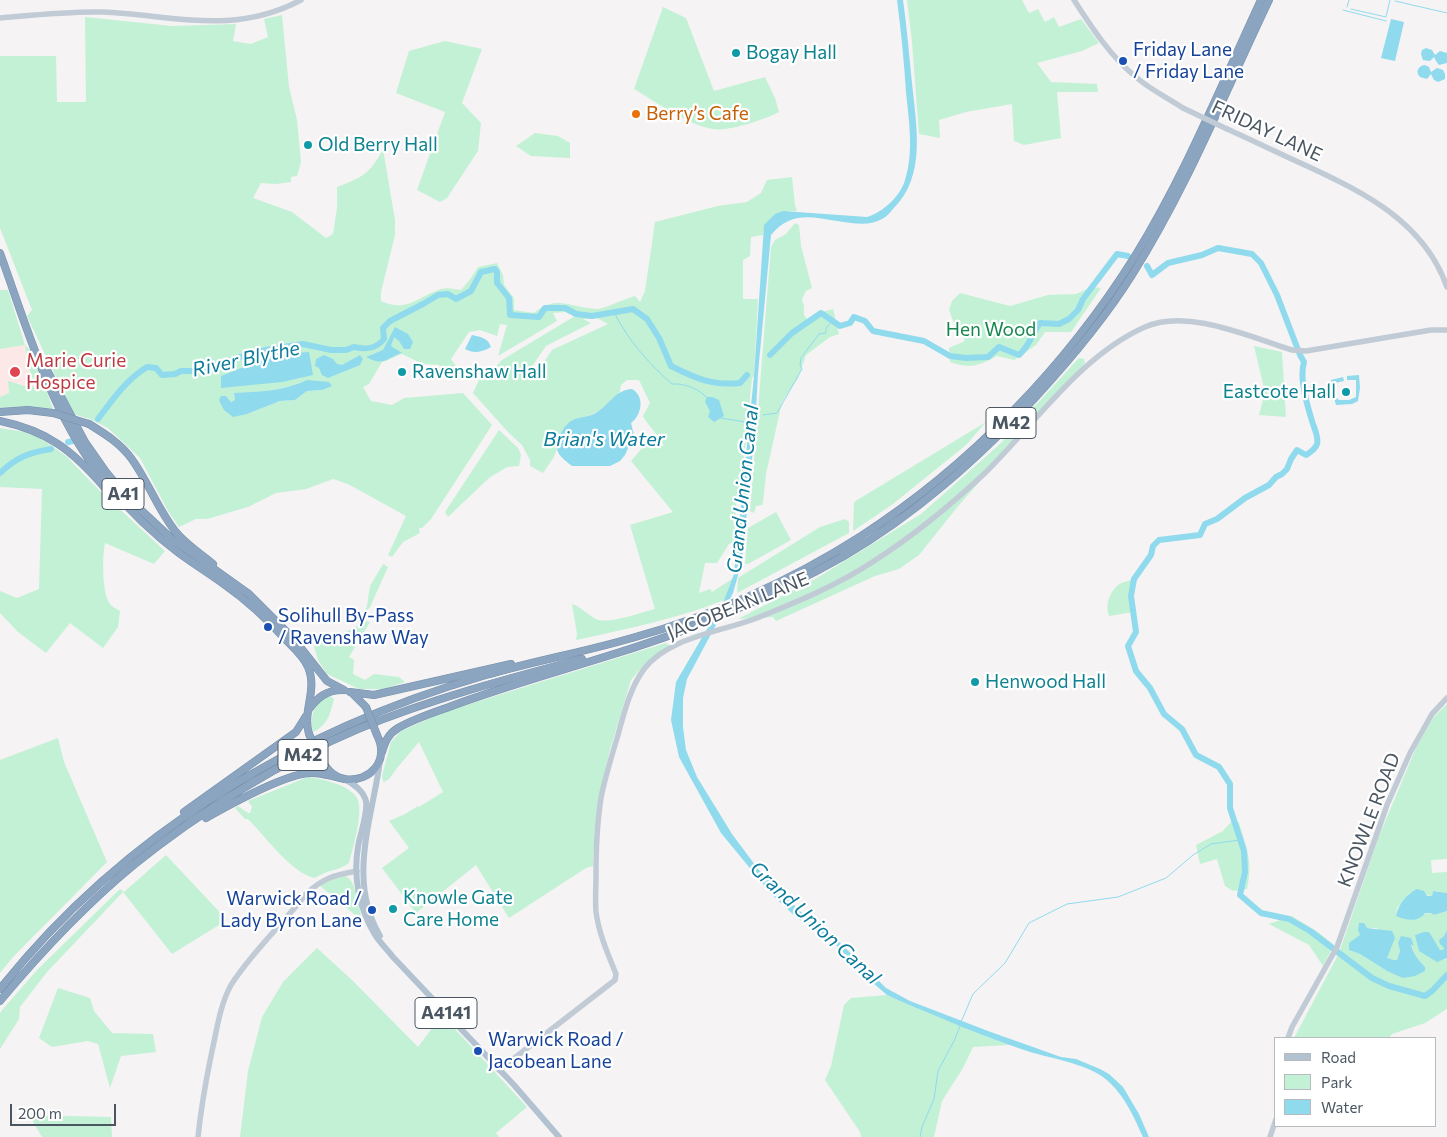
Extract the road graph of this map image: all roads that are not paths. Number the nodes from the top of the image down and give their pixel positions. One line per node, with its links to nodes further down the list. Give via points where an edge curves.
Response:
1 (300, 0): 5 (street, via 270,13 218,22 104,12)
2 (1074, 0): 7 (street, FRIDAY LANE, bridge, via 1088,23 1124,66 1152,88 1183,108 1341,182 1399,218 1426,246)
3 (1261, 0): 13 (highway, M42, via 1174,186 1121,277 1073,344 992,432 924,492)
4 (1269, 0): 13 (highway, M42, via 1166,218 1105,315 1058,373 985,450 936,492)
5 (0, 18)
6 (0, 253): 8 (highway, A41)
7 (1447, 287)
8 (28, 329): 12 (highway, A41, via 48,384 70,429 90,462); 14 (highway, A41, via 77,428 117,486 172,539)
9 (1447, 330): 33 (street, JACOBEAN LANE, via 1306,351 1292,350 1200,321 1146,326 1103,351 985,472 944,509 878,559 779,609 677,645 653,660 629,699 602,796 596,862 596,911 616,974 615,980)
10 (0, 412): 14 (highway, bridge, via 28,410 53,413 89,424 115,441 130,456 176,532)
11 (0, 421): 12 (highway, via 37,432 69,451)
12 (129, 509): 19 (highway, A41, via 180,554 246,601 297,651 310,673 312,687)
13 (863, 539): 15 (highway, M42, via 738,600); 16 (highway, M42, via 845,555 793,583)
14 (249, 594): 17 (highway, A41, via 293,638 327,681)
15 (663, 628): 17 (highway, via 383,693 368,695); 22 (highway, M42, via 487,675 355,721 272,762)
16 (676, 632): 20 (highway, via 434,713 394,730); 25 (highway, M42, via 488,683 357,729 238,792)
17 (347, 691): 19 (highway, via 334,690 322,696); 20 (highway, A41, bridge, via 366,707)
18 (1447, 698): 32 (street, KNOWLE ROAD, via 1432,714 1410,753 1387,805 1337,947)
19 (307, 713): 21 (highway, A41, bridge, via 309,734 319,756 330,772); 22 (highway, via 296,732 200,800)
20 (381, 756): 21 (highway, via 371,772 362,778); 23 (main road, A4141)
21 (342, 779): 24 (main road, A4141, via 360,790 366,801); 25 (highway, via 312,773 287,779 195,824)
22 (166, 830): 30 (highway, M42, via 83,900 38,944)
23 (366, 832): 24 (main road, A4141); 26 (main road)
24 (360, 860): 26 (main road, A4141); 27 (street); 29 (main road, A4141, via 364,894 378,932)
25 (135, 864): 31 (highway, M42, via 65,928)
26 (357, 871): 27 (street); 28 (main road, A4141)
27 (342, 873): 28 (street, via 350,876); 34 (street, via 323,880 306,894 230,988 216,1030 203,1090)
28 (358, 890): 29 (main road, A4141, via 369,924)
29 (393, 957): 33 (main road, A4141)
30 (0, 989)
31 (0, 1001)
32 (1288, 1037)
33 (499, 1070): 35 (main road, A4141)
34 (198, 1137)
35 (559, 1137)

